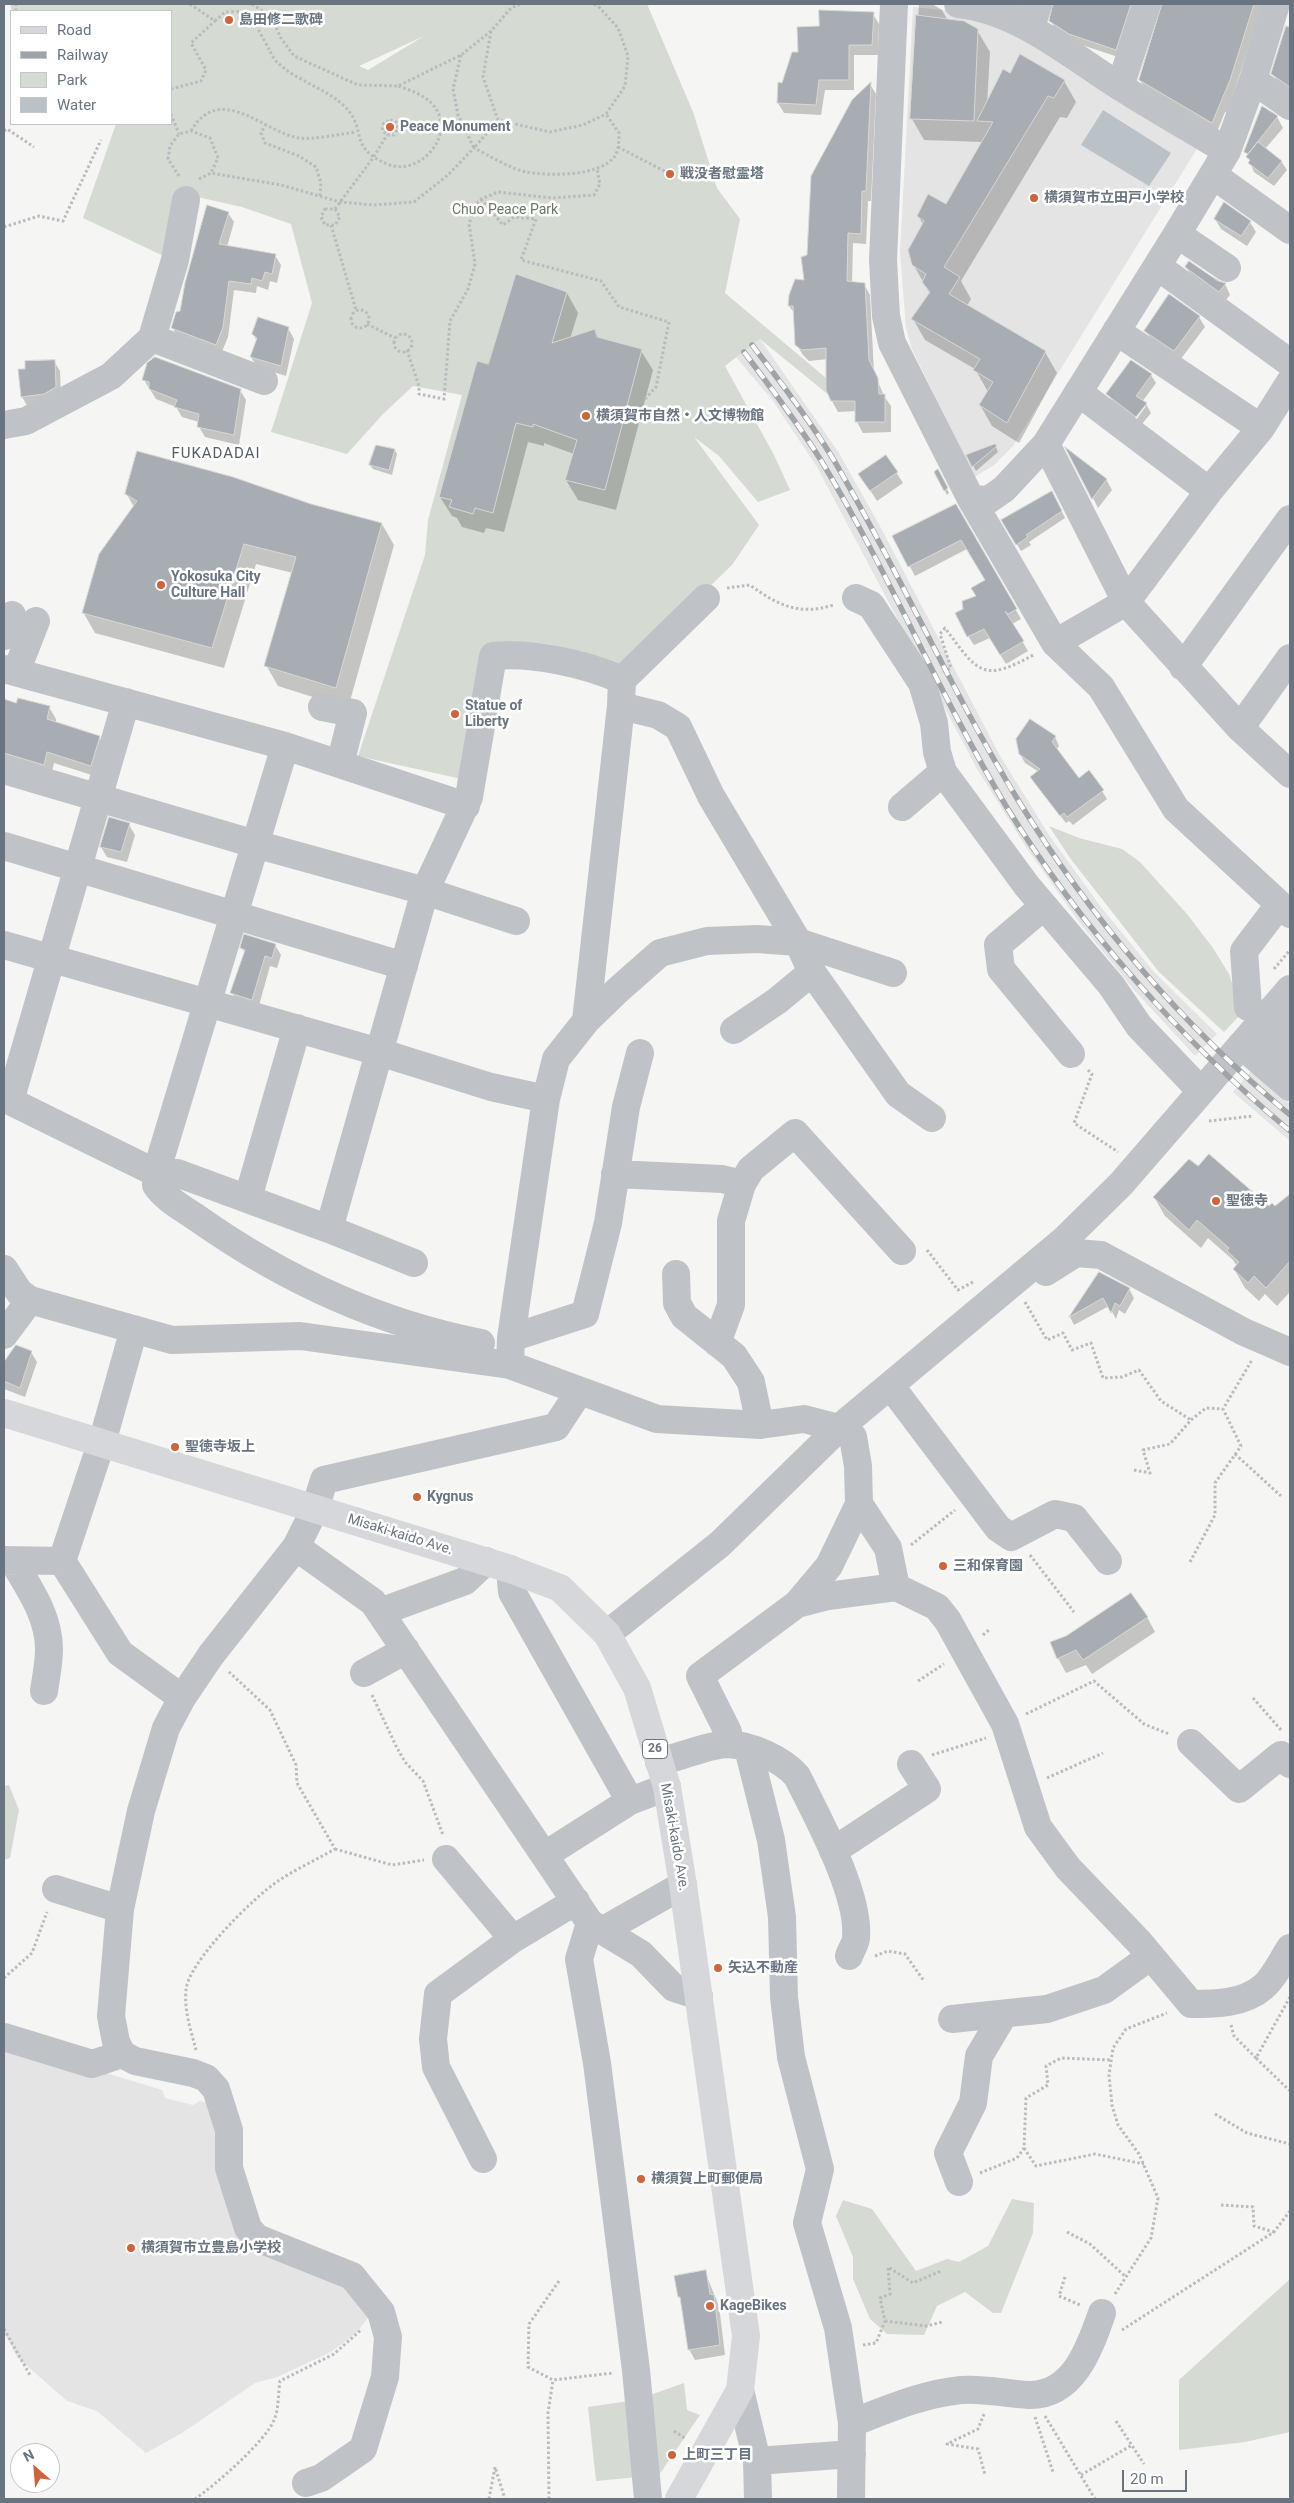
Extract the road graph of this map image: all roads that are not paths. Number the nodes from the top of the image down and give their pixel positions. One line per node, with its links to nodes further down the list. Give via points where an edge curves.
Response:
1 (894, 4): 26 (street, via 883,260 886,316 892,343)
2 (958, 4): 5 (street)
3 (1147, 4): 7 (street)
4 (1276, 4): 6 (street)
5 (1034, 16): 7 (street)
6 (1253, 80): 8 (street); 9 (street)
7 (1120, 87): 9 (street)
8 (1290, 106)
9 (1227, 151): 10 (street)
10 (1213, 175): 12 (street); 13 (street)
11 (188, 186): 17 (street, via 175,260)
12 (1290, 230)
13 (1176, 234): 14 (street); 15 (street)
14 (1157, 266): 16 (street); 18 (street)
15 (1227, 268)
16 (1116, 331): 21 (street); 23 (street)
17 (152, 338): 19 (street); 22 (street, via 111,376 26,421)
18 (1290, 363)
19 (264, 381)
20 (1290, 382): 23 (street)
21 (1078, 392): 24 (street); 25 (street)
22 (4, 425)
23 (1261, 428): 25 (street)
24 (1046, 444): 26 (street, via 1004,489 988,500); 30 (street)
25 (1209, 491): 30 (street)
26 (971, 499): 32 (street)
27 (1290, 519): 34 (street)
28 (706, 598): 36 (street)
29 (856, 598): 43 (street, via 871,605 922,683 934,722)
30 (1126, 602): 32 (street); 34 (street)
31 (17, 624): 35 (street)
32 (1055, 643): 53 (street, via 1101,687 1176,809)
33 (1290, 658): 39 (street)
34 (1183, 667): 39 (street)
35 (10, 671): 37 (street)
36 (622, 693): 46 (street, via 601,671 516,654 493,656); 56 (street, via 678,727 711,796); 65 (street)
37 (126, 702): 40 (street); 45 (street)
38 (322, 707): 41 (street, via 353,713)
39 (1240, 728): 44 (street)
40 (285, 746): 41 (street); 48 (street)
41 (340, 764): 46 (street)
42 (4, 770): 45 (street)
43 (943, 772): 47 (street); 52 (street)
44 (1290, 774)
45 (98, 797): 48 (street); 50 (street)
46 (466, 806): 51 (street)
47 (902, 807)
48 (255, 844): 51 (street); 54 (street)
49 (4, 846): 50 (street)
50 (78, 868): 54 (street); 58 (street)
51 (425, 891): 55 (street); 59 (street)
52 (1044, 906): 73 (street, via 998,945 1001,969); 75 (street, via 1111,985 1139,1026)
53 (1285, 907): 64 (street, via 1244,951)
54 (234, 915): 59 (street); 63 (street)
55 (516, 921)
56 (798, 942): 60 (street); 61 (street); 65 (street, via 757,939 707,941 660,953)
57 (4, 945): 58 (street)
58 (52, 958): 63 (street); 76 (street)
59 (404, 966): 70 (street)
60 (812, 972): 68 (street); 78 (street, via 898,1094)
61 (893, 973)
62 (1290, 989): 69 (street)
63 (207, 1003): 67 (street); 79 (street)
64 (1248, 1007)
65 (586, 1021): 77 (street, via 556,1059)
66 (1290, 1024): 72 (street, via 1273,1041)
67 (297, 1028): 70 (street); 82 (street)
68 (734, 1030)
69 (1241, 1045): 74 (street); 75 (street)
70 (379, 1052): 77 (street, via 491,1087); 83 (street)
71 (640, 1053): 80 (street, via 626,1108)
72 (1290, 1057)
73 (1079, 1061)
74 (1290, 1087)
75 (1201, 1091): 98 (street, via 1120,1184 1064,1240)
76 (7, 1099): 79 (street)
77 (546, 1099): 92 (street)
78 (932, 1118)
79 (156, 1173): 82 (street, via 177,1173); 92 (street, via 156,1185 168,1197 269,1265 379,1315 448,1337)
80 (615, 1174): 81 (street, via 722,1179); 92 (street, via 608,1223 585,1314)
81 (742, 1184): 84 (street, via 751,1169 795,1133); 91 (street, via 731,1221 731,1305)
82 (248, 1198): 83 (street)
83 (329, 1229): 85 (street)
84 (902, 1251)
85 (414, 1264)
86 (4, 1270): 88 (street)
87 (676, 1274): 91 (street, via 677,1303 684,1316)
88 (30, 1300): 89 (street); 90 (street)
89 (134, 1329): 92 (street, via 172,1340 300,1336); 99 (street)
90 (4, 1334)
91 (717, 1343): 97 (street, via 734,1356 751,1382)
92 (510, 1351): 94 (street)
93 (1290, 1352): 95 (street, via 1101,1255 1076,1252 1036,1278)
94 (579, 1392): 97 (street, via 657,1419); 101 (street, via 556,1427 324,1480)
95 (899, 1397): 98 (street); 105 (street, via 998,1528 1011,1537 1055,1514 1074,1518)
96 (4, 1413): 99 (main road, Misaki-kaido Ave. / 26)
97 (760, 1425): 98 (street, via 804,1418)
98 (846, 1432): 100 (street, via 858,1466); 110 (street, via 720,1544)
99 (100, 1443): 101 (main road, Misaki-kaido Ave. / 26); 104 (street)
100 (859, 1504): 107 (street, via 888,1548); 108 (street, via 829,1566)
101 (315, 1509): 102 (street); 106 (main road, Misaki-kaido Ave. / 26)
102 (296, 1547): 109 (street, via 373,1602); 114 (street, via 211,1655)
103 (8, 1560): 104 (street); 113 (street, via 38,1605 47,1629 49,1649)
104 (62, 1561): 114 (street, via 120,1653)
105 (1108, 1561)
106 (498, 1565): 109 (street, via 465,1581); 110 (main road, Misaki-kaido Ave. / 26, via 560,1588); 120 (street)
107 (896, 1587): 108 (street, via 828,1596); 132 (street, via 937,1607 948,1621 1007,1728 1038,1826 1068,1868)
108 (797, 1604): 116 (street, via 700,1676)
109 (380, 1612): 111 (street)
110 (607, 1634): 119 (main road, Misaki-kaido Ave. / 26, via 636,1688)
111 (406, 1650): 112 (street); 122 (street)
112 (364, 1673)
113 (44, 1691)
114 (182, 1698): 127 (street, via 166,1728 141,1811)
115 (1191, 1744): 117 (street, via 1239,1789)
116 (737, 1746): 119 (street); 121 (street, via 788,1766 797,1776); 142 (street, via 771,1840 781,1907 784,1997 791,2057 820,2169 807,2223 838,2328)
117 (1285, 1751)
118 (911, 1764): 121 (street, via 928,1789)
119 (663, 1774): 120 (street); 124 (main road, Misaki-kaido Ave. / 26)
120 (630, 1801): 122 (street)
121 (833, 1851): 131 (street, via 851,1896 856,1938)
122 (545, 1855): 126 (street)
123 (446, 1859): 129 (street)
124 (683, 1885): 128 (street); 133 (main road, Misaki-kaido Ave. / 26)
125 (56, 1889): 127 (street)
126 (576, 1901): 128 (street); 129 (street)
127 (120, 1909): 137 (street, via 111,2016)
128 (596, 1927): 133 (street, via 641,1954 674,1988); 146 (street, via 579,1959 598,2063 636,2370)
129 (514, 1939): 138 (street, via 438,1994 433,2039 436,2067)
130 (1290, 1948): 132 (street, via 1263,1988 1220,2004 1191,2004)
131 (849, 1956)
132 (1151, 1956): 134 (street, via 1104,1990 1047,2009)
133 (699, 1996): 141 (main road, Misaki-kaido Ave. / 26, via 746,2336)
134 (1004, 2014): 135 (street); 139 (street, via 979,2056 973,2103 948,2153)
135 (952, 2019)
136 (4, 2037): 137 (street, via 92,2064)
137 (122, 2054): 145 (street, via 135,2061 206,2078 216,2088 229,2130 229,2168 248,2228 257,2238 352,2276 381,2312 388,2337 385,2377 363,2449 321,2478)
138 (483, 2160)
139 (959, 2182)
140 (1112, 2322): 142 (street, via 1071,2377 1051,2391 1032,2395 963,2390 925,2395)
141 (740, 2390): 144 (street); 147 (main road, Misaki-kaido Ave. / 26)
142 (852, 2423): 143 (street)
143 (852, 2454): 144 (street); 149 (street)
144 (757, 2461): 148 (street)
145 (306, 2483)
146 (648, 2499)
147 (679, 2499)
148 (758, 2499)
149 (851, 2499)

